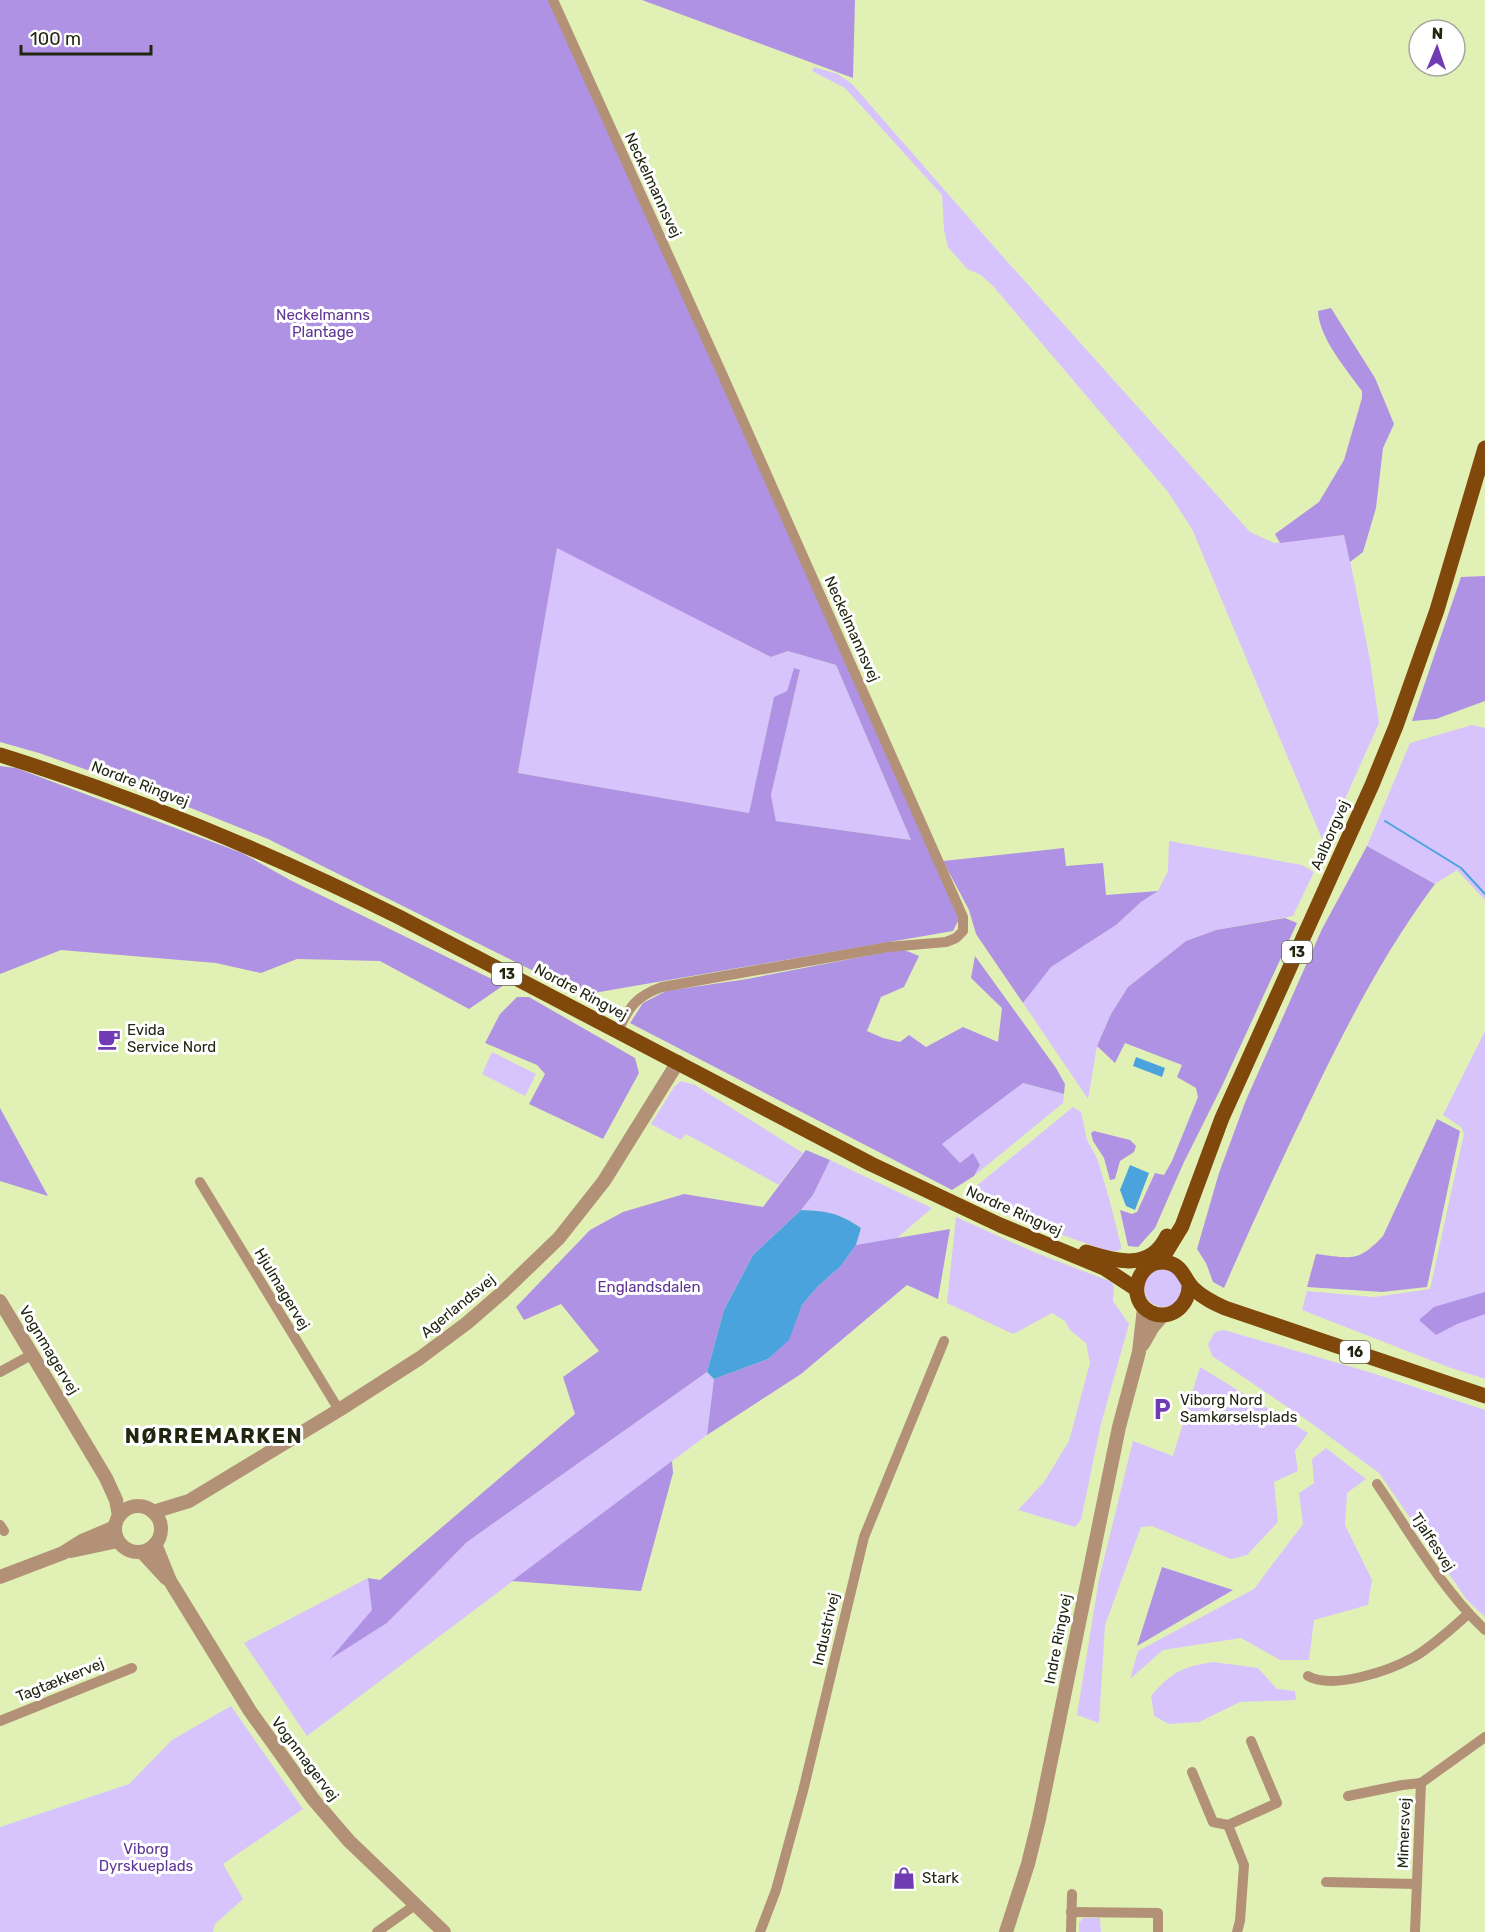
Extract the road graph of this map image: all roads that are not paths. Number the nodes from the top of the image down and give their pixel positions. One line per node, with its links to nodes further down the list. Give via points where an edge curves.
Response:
1 (553, 0): 4 (street, Neckelmannsvej, via 963,918 963,931 946,942 888,947 662,987 637,1000)
2 (1485, 448): 6 (main road, Aalborgvej / 13, via 1437,610 1396,726)
3 (0, 755): 4 (main road, Nordre Ringvej / 13, via 92,785 249,846 399,917)
4 (618, 1031): 5 (main road, Nordre Ringvej / 13)
5 (678, 1062): 8 (main road, Nordre Ringvej / 13, via 871,1164); 26 (street, Agerlandsvej, via 604,1181 559,1238 467,1323)
6 (1222, 1118): 8 (main road, 13, via 1162,1245 1152,1255 1116,1261); 9 (main road, Aalborgvej / 13)
7 (200, 1182): 26 (street, Hjulmagervej)
8 (1000, 1226): 11 (main road, Nordre Ringvej / 13)
9 (1182, 1226): 10 (main road, Aalborgvej); 12 (main road, Aalborgvej / 13)
10 (1160, 1262): 12 (main road); 13 (main road)
11 (1104, 1268): 13 (main road, Nordre Ringvej); 15 (main road, Nordre Ringvej / 13)
12 (1181, 1269): 14 (main road, 13)
13 (1142, 1271): 15 (main road)
14 (1189, 1284): 17 (main road); 19 (main road, 16, via 1203,1297)
15 (1136, 1289): 18 (main road)
16 (0, 1301): 23 (street, Vognmagervej)
17 (1182, 1306): 19 (main road, 16); 20 (main road)
18 (1144, 1308): 20 (main road); 22 (street, Indre Ringvej)
19 (1226, 1308): 25 (main road, 16)
20 (1163, 1315): 22 (street, Indre Ringvej)
21 (944, 1341): 56 (street, Industrivej, via 864,1537 803,1791 776,1890)
22 (1139, 1352): 57 (street, Indre Ringvej, via 1114,1449 1039,1819)
23 (33, 1354): 24 (street); 27 (street, Vognmagervej)
24 (0, 1372)
25 (1485, 1396)
26 (339, 1410): 29 (street, Agerlandsvej)
27 (106, 1478): 30 (street, Vognmagervej); 33 (street, Vognmagervej, via 116,1500)
28 (1377, 1484): 38 (street, Tjalfesvej)
29 (189, 1501): 31 (street, Agerlandsvej); 32 (street, Agerlandsvej)
30 (135, 1506): 31 (street); 33 (street, via 129,1508)
31 (153, 1512): 32 (street)
32 (160, 1525): 34 (street)
33 (117, 1528): 35 (street, via 128,1550); 36 (street)
34 (156, 1544): 35 (street); 37 (street, Vognmagervej)
35 (142, 1552): 37 (street, Vognmagervej)
36 (0, 1577)
37 (170, 1581): 52 (street, Vognmagervej, via 250,1711 313,1799 349,1841)
38 (1468, 1614): 39 (street, Tjalfesvej); 41 (street, via 1413,1657 1381,1670 1349,1679 1317,1681)
39 (1485, 1630)
40 (132, 1668): 42 (street, Tagtækkervej)
41 (1308, 1676)
42 (0, 1721)
43 (1485, 1737): 46 (street, Mimersvej)
44 (1251, 1741): 48 (street, via 1277,1803)
45 (1192, 1772): 48 (street, via 1213,1822)
46 (1421, 1783): 47 (street, Mimersvej); 50 (street, Mimersvej)
47 (1348, 1796)
48 (1228, 1825): 60 (street, via 1244,1864)
49 (1326, 1882): 50 (street, Mimersvej)
50 (1417, 1884): 61 (street, Mimersvej)
51 (1072, 1894): 53 (street)
52 (415, 1905): 54 (street); 55 (street, Vognmagervej)
53 (1071, 1912): 58 (street); 59 (street, via 1158,1913)
54 (377, 1932)
55 (444, 1932)
56 (760, 1932)
57 (1005, 1932)
58 (1071, 1932)
59 (1158, 1932)
60 (1238, 1932)
61 (1415, 1932)

